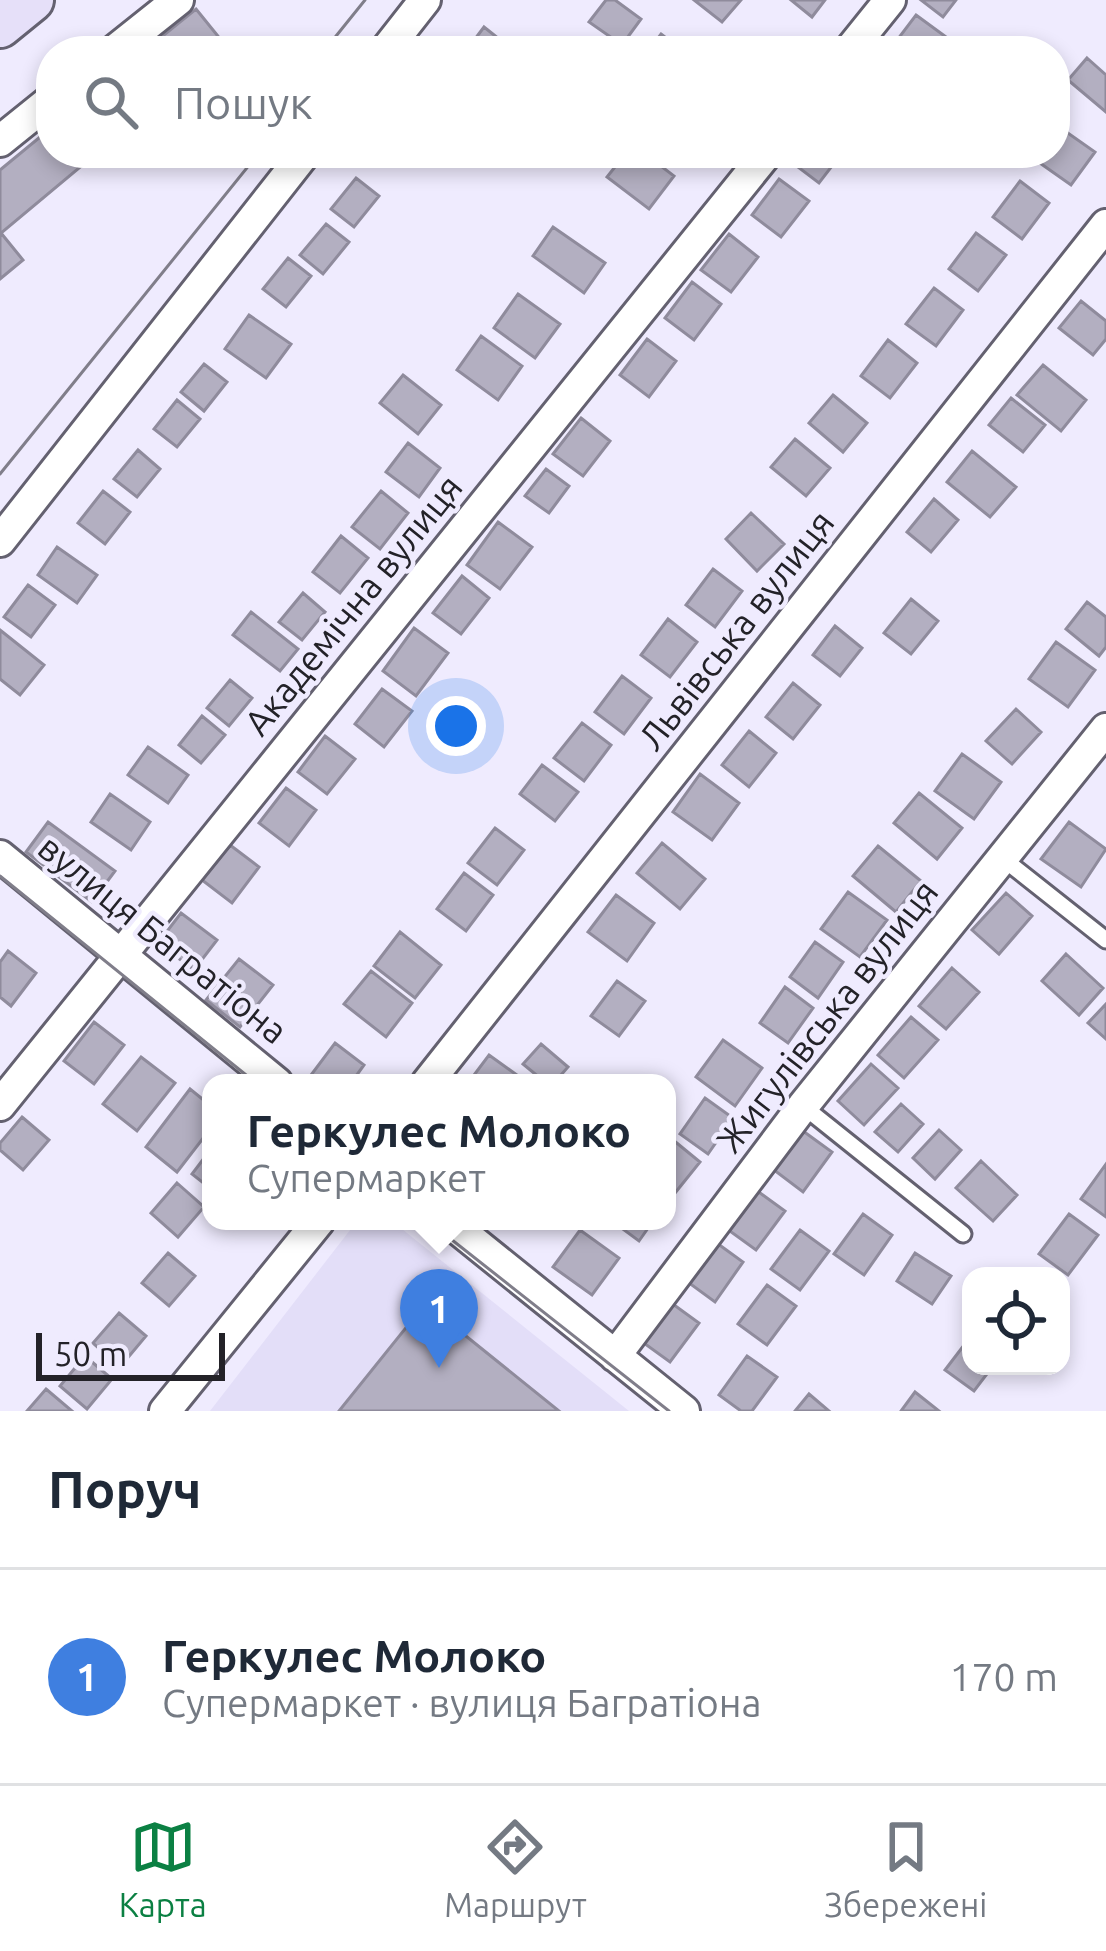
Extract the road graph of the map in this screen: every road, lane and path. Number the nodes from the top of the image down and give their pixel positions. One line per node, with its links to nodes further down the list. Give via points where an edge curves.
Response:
1 (32, 0): 5 (main road)
2 (178, 0): 6 (street)
3 (425, 0): 7 (street)
4 (890, 0): 8 (street)
5 (0, 26)
6 (132, 36)
7 (397, 36)
8 (861, 36)
9 (36, 112): 10 (street)
10 (0, 141)
11 (293, 168): 14 (street)
12 (754, 168): 19 (street, Академічна вулиця)
13 (1106, 226): 21 (street, Львівська вулиця)
14 (0, 541)
15 (1106, 730): 17 (street, Жигулівська вулиця)
16 (0, 856): 19 (street, вулиця Багратіона)
17 (1001, 857): 18 (lane); 23 (street, Жигулівська вулиця)
18 (1106, 940)
19 (120, 956): 20 (street, вулиця Багратіона); 22 (street, Академічна вулиця)
20 (266, 1074)
21 (434, 1074)
22 (0, 1105)
23 (802, 1106): 26 (lane); 27 (street, Жигулівська вулиця)
24 (313, 1230): 28 (street)
25 (459, 1230): 27 (street)
26 (963, 1234)
27 (616, 1356): 29 (street)
28 (165, 1411)
29 (684, 1411)

